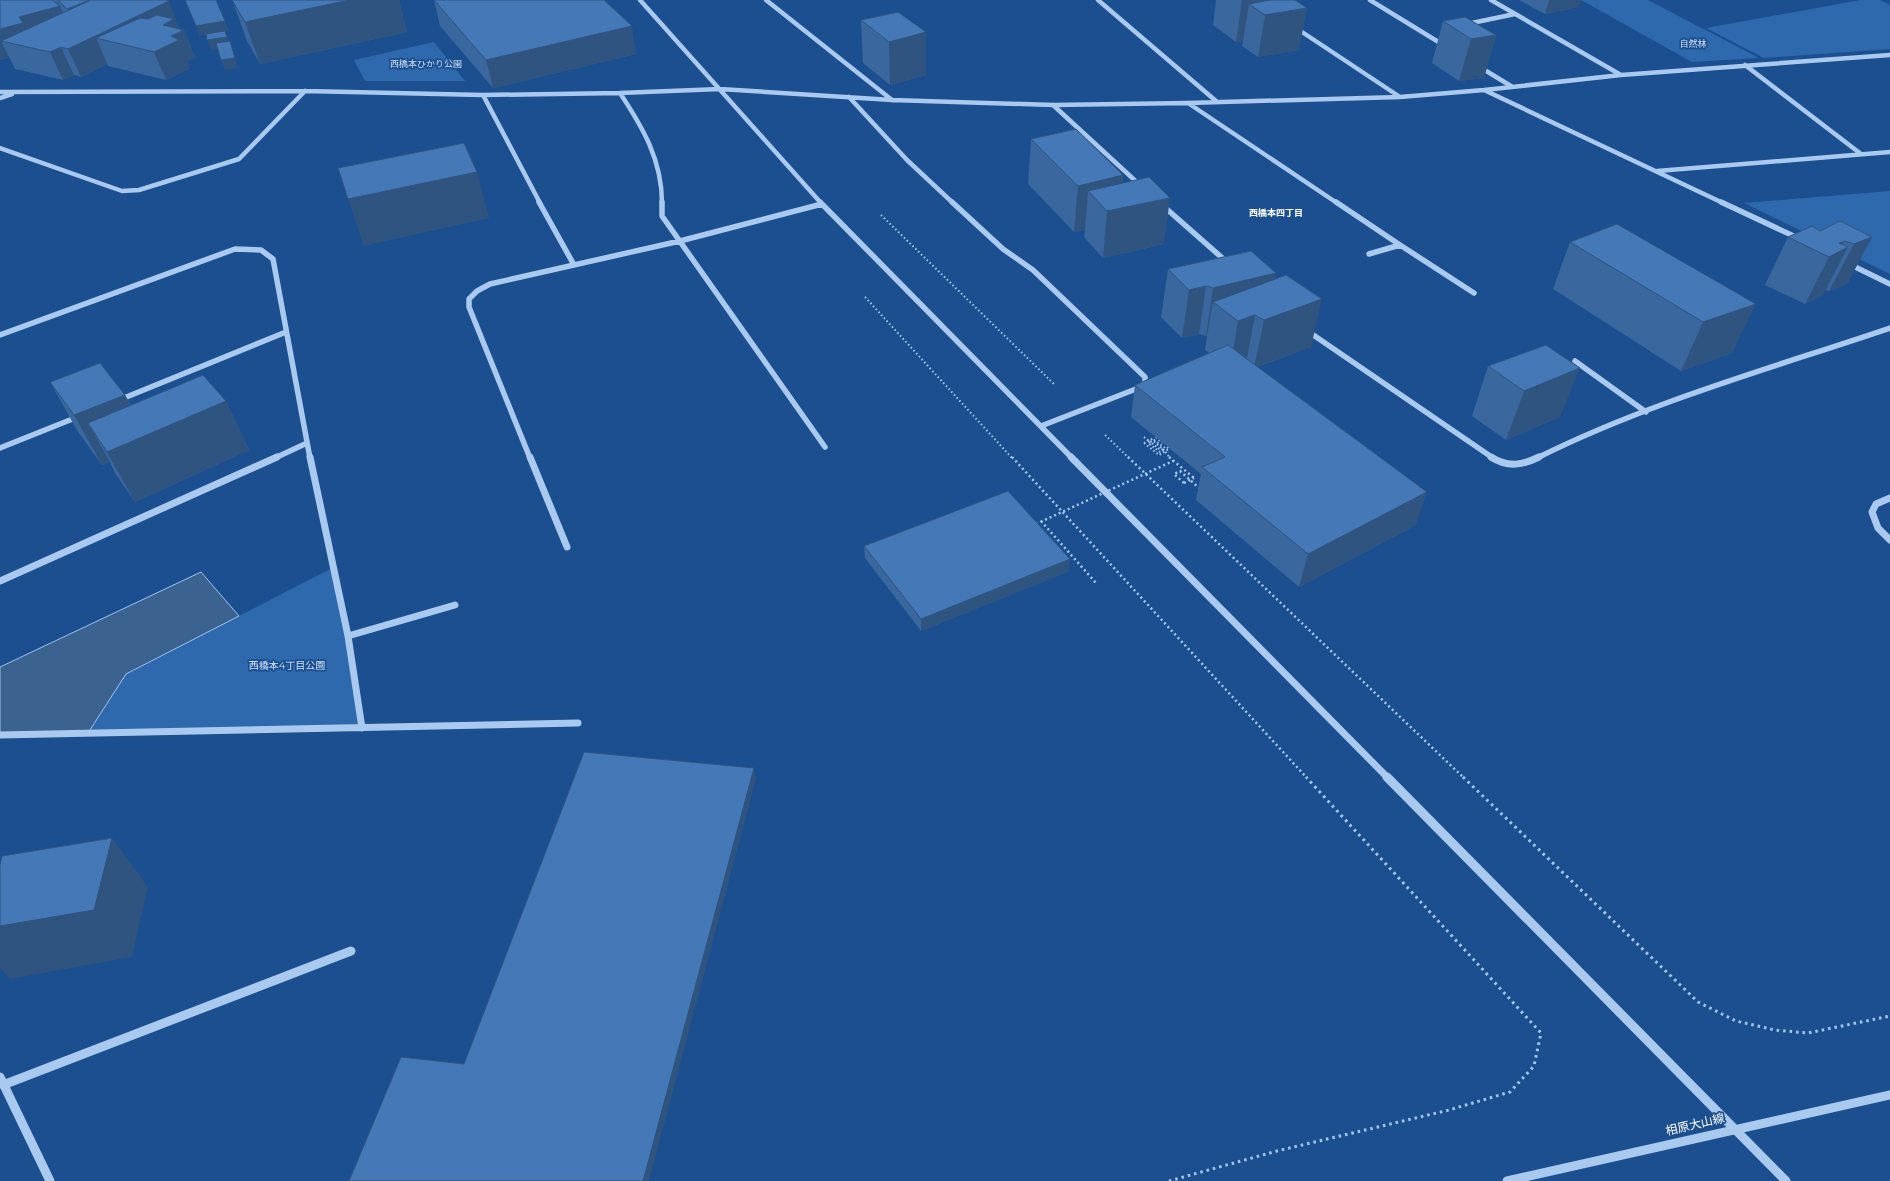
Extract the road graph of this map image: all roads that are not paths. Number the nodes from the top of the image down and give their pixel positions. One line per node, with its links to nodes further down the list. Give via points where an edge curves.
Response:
1 (640, 0): 15 (street)
2 (766, 0): 25 (street)
3 (1101, 0): 26 (street)
4 (1370, 0): 9 (street)
5 (1491, 0): 6 (street)
6 (1515, 14): 7 (street); 13 (street)
7 (1467, 24)
8 (1294, 26): 23 (street)
9 (1450, 49)
10 (1890, 55): 12 (street)
11 (1471, 62): 14 (street)
12 (1746, 65): 13 (street); 31 (street)
13 (1622, 75): 14 (street)
14 (1511, 86): 16 (street)
15 (720, 89): 20 (street); 22 (street); 35 (street)
16 (1484, 90): 23 (street); 32 (street)
17 (305, 91): 19 (street); 21 (street); 29 (street, via 239,159 139,190 122,191)
18 (0, 92): 19 (street)
19 (16, 92): 24 (street)
20 (620, 93): 21 (street); 36 (street, via 642,126 655,153 661,176 662,216)
21 (483, 95): 41 (street)
22 (849, 97): 25 (street); 53 (street, via 907,160 1003,249 1033,270 1146,377 1141,387)
23 (1400, 97): 26 (street)
24 (0, 98)
25 (892, 100): 28 (street)
26 (1216, 101): 27 (street)
27 (1188, 103): 28 (street); 38 (street)
28 (1053, 105): 33 (street)
29 (0, 148)
30 (1890, 152): 31 (street)
31 (1862, 154): 32 (street)
32 (1657, 171): 37 (street)
33 (1148, 192)
34 (1153, 198): 42 (street)
35 (822, 204): 36 (street); 53 (street)
36 (680, 241): 41 (street); 55 (street)
37 (1806, 242)
38 (1400, 245): 39 (street); 44 (street)
39 (1369, 254)
40 (1841, 260): 43 (street)
41 (574, 265): 59 (street, via 490,284 469,298 469,308)
42 (1235, 270)
43 (1890, 284)
44 (1474, 293)
45 (1300, 325): 52 (street, via 1495,459 1513,465 1526,463 1583,435)
46 (1890, 328): 52 (street)
47 (286, 332): 48 (street, via 273,259 267,251 253,248 235,249); 50 (street); 54 (street)
48 (0, 335)
49 (1575, 361): 52 (street)
50 (110, 404)
51 (88, 412): 56 (street)
52 (1646, 412)
53 (1041, 426): 69 (street)
54 (307, 443): 60 (street); 62 (street)
55 (825, 447)
56 (0, 448)
57 (1890, 498): 58 (street, via 1876,504 1872,512 1874,522 1881,533)
58 (1890, 540)
59 (567, 547)
60 (0, 580)
61 (455, 605): 62 (street)
62 (348, 636): 64 (street)
63 (578, 723): 64 (street)
64 (362, 728): 65 (street)
65 (0, 735)
66 (351, 952): 67 (street)
67 (2, 1081): 70 (street)
68 (1890, 1095): 69 (street, 相原大山線)
69 (1735, 1128): 71 (street, 相原大山線); 72 (street)
70 (50, 1181)
71 (1507, 1181)
72 (1786, 1181)

